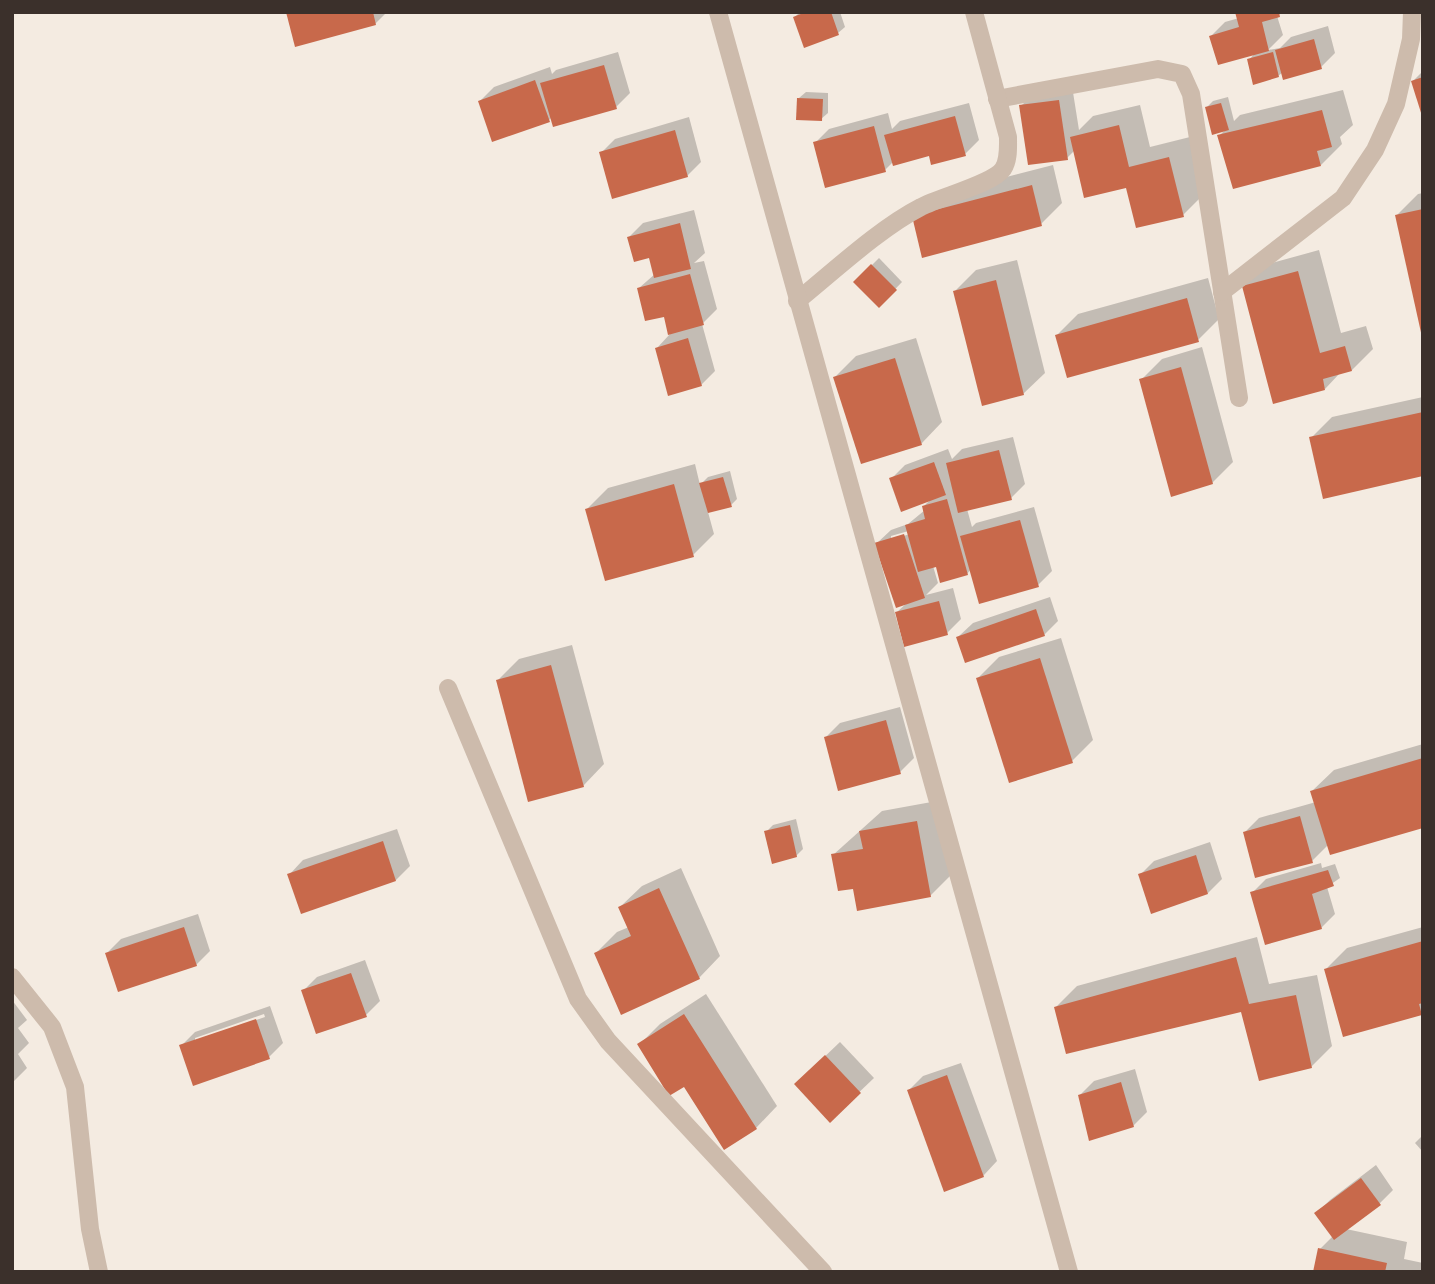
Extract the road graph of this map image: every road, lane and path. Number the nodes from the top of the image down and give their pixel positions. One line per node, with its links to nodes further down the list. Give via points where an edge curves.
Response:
1 (718, 12): 6 (street)
2 (974, 12): 4 (street)
3 (1412, 12): 5 (street, via 1411,39 1396,104 1375,150 1343,198)
4 (997, 99): 5 (street, via 1158,69 1182,74 1191,94); 6 (street, via 1008,137 1003,169 897,221)
5 (1222, 292): 7 (street)
6 (797, 301): 12 (street)
7 (1238, 398)
8 (448, 688): 11 (street, via 578,999 608,1041)
9 (12, 978): 10 (street, via 51,1027 75,1087)
10 (99, 1272)
11 (823, 1272)
12 (1069, 1272)

